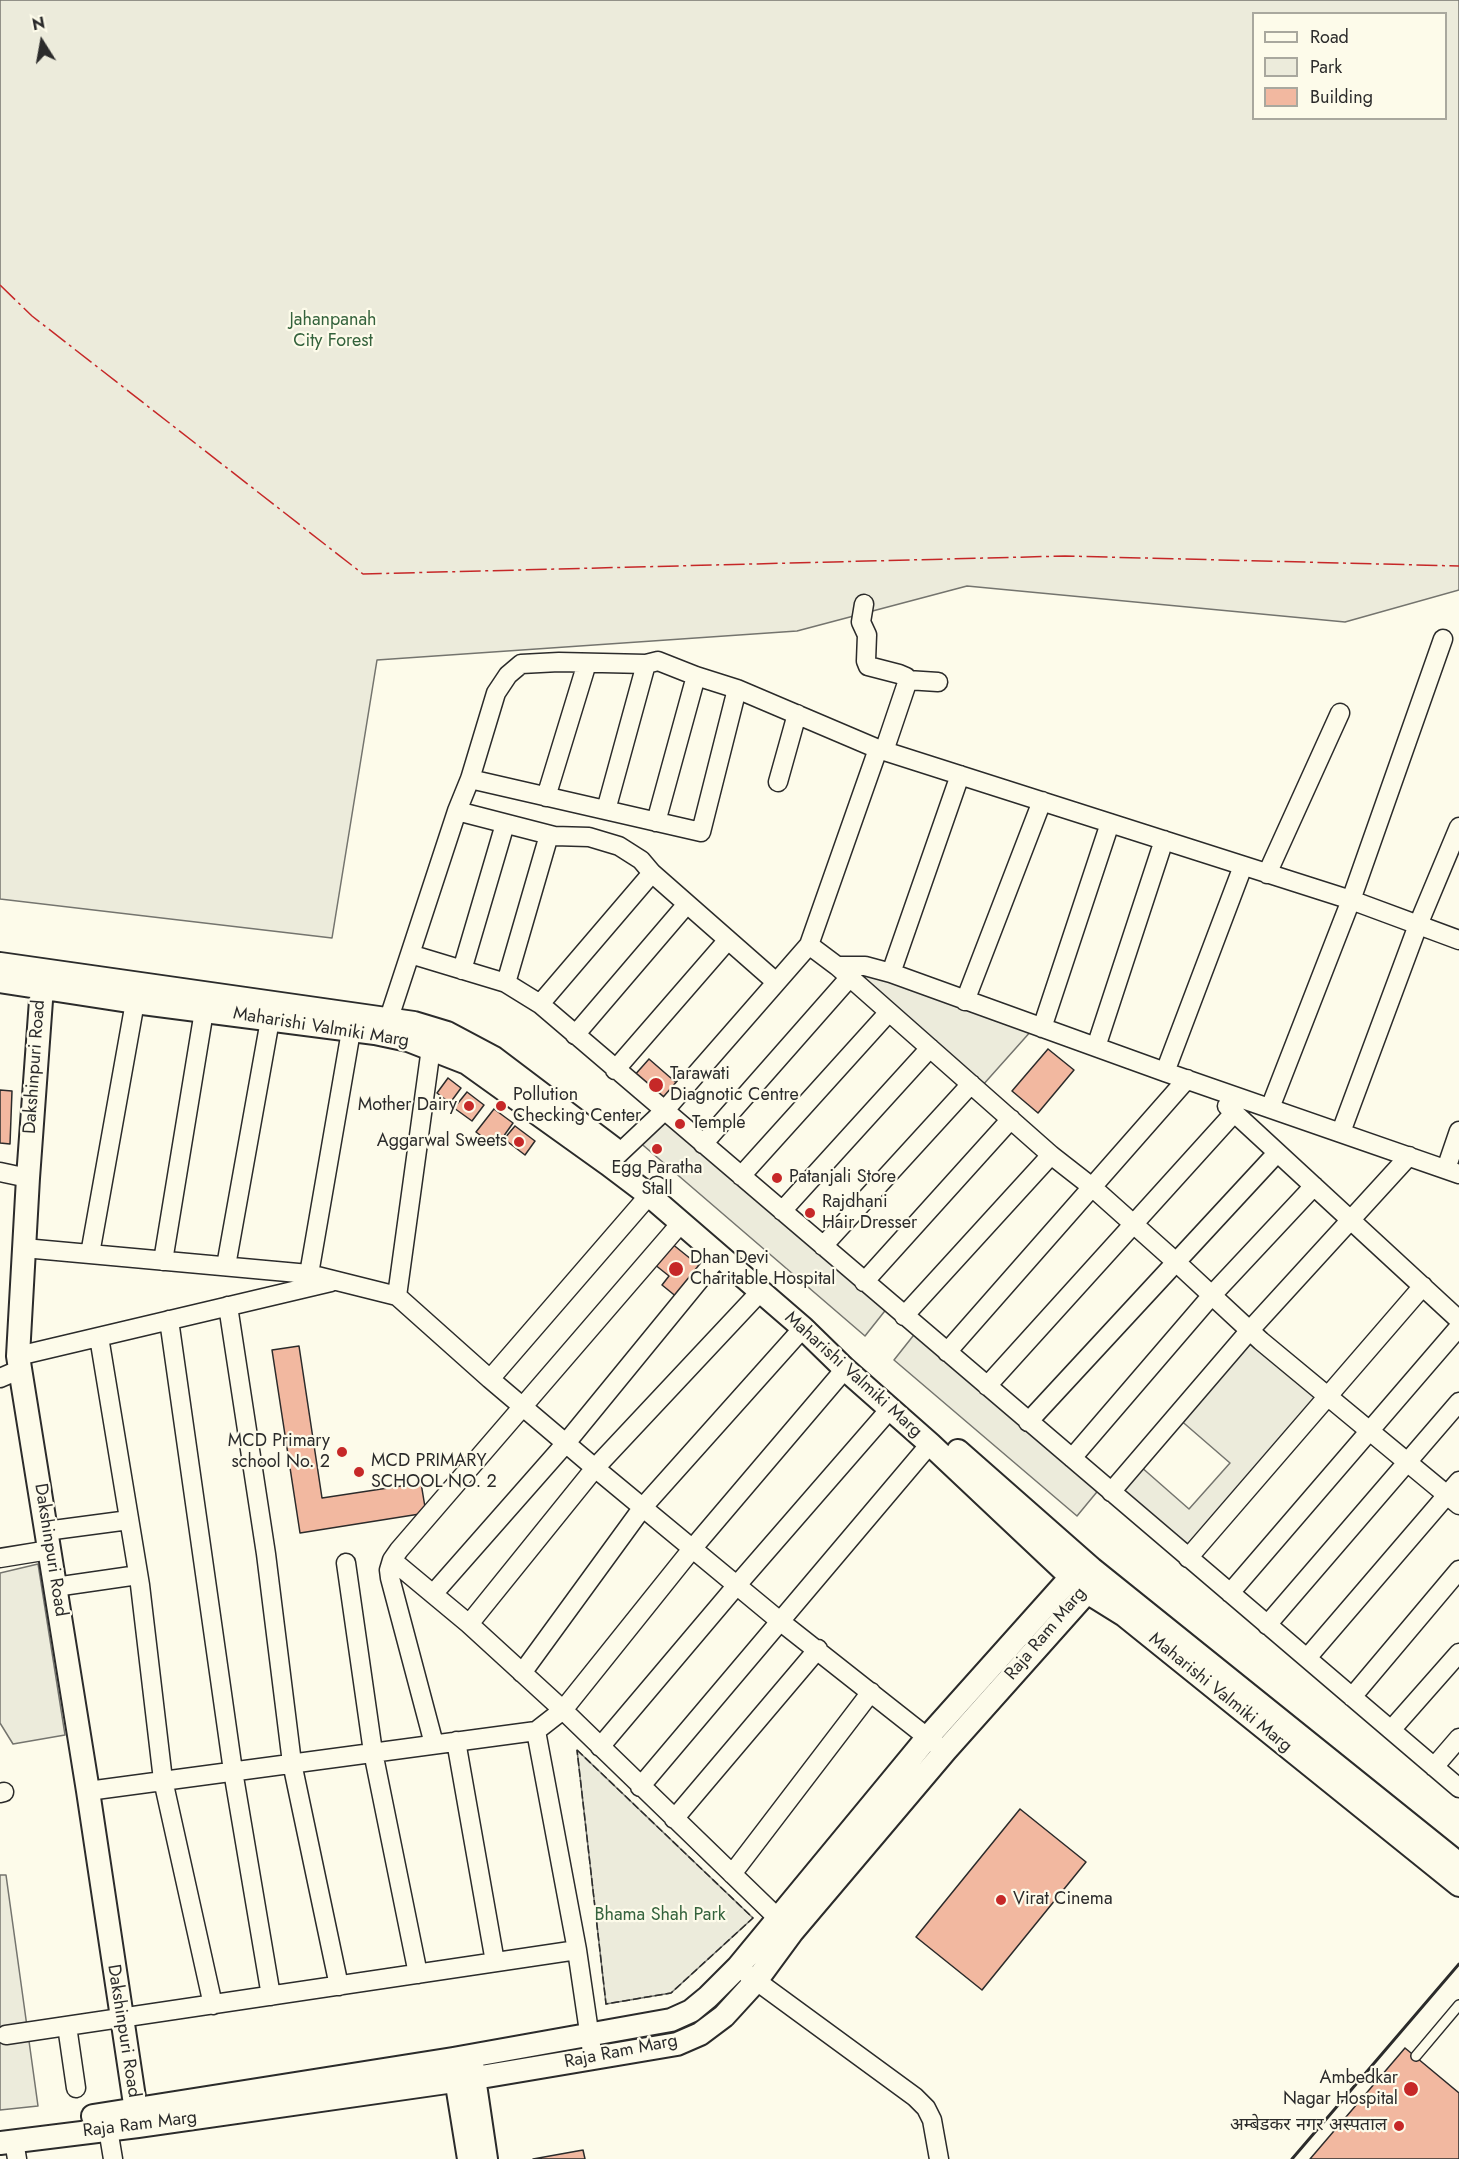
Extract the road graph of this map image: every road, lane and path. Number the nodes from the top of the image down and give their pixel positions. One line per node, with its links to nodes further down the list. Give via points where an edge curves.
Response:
1 (864, 604): 6 (street, via 861,622 867,635 868,666)
2 (1443, 639): 28 (street)
3 (587, 663): 4 (street); 13 (street, via 521,664 508,675 496,693); 15 (street)
4 (646, 664): 5 (street, via 658,661); 17 (street)
5 (696, 676): 8 (street); 19 (street)
6 (907, 680): 7 (street); 11 (street)
7 (938, 682)
8 (737, 689): 10 (street); 19 (street, via 701,832)
9 (1340, 713): 27 (street)
10 (796, 714): 11 (street); 14 (street)
11 (881, 750): 12 (street); 33 (street)
12 (960, 775): 16 (street); 38 (street)
13 (470, 779): 15 (street); 18 (street)
14 (778, 782)
15 (546, 797): 17 (street)
16 (1042, 801): 20 (street); 43 (street)
17 (606, 810): 19 (street)
18 (457, 811): 21 (street); 34 (street)
19 (656, 822)
20 (1110, 823): 24 (street); 50 (street)
21 (505, 824): 23 (street); 36 (street)
22 (1459, 827): 30 (street)
23 (549, 835): 26 (street, via 589,837 619,846 641,860); 42 (street)
24 (1164, 840): 25 (street); 54 (street)
25 (1243, 866): 27 (street); 57 (street)
26 (652, 873): 29 (street); 45 (street)
27 (1267, 873): 28 (street)
28 (1351, 900): 30 (street); 61 (street)
29 (687, 904): 31 (street); 52 (street)
30 (1418, 925): 32 (street); 66 (street)
31 (727, 940): 41 (street); 56 (street)
32 (1459, 940)
33 (809, 945): 37 (street); 41 (street)
34 (410, 954): 36 (street); 49 (street)
35 (0, 964): 39 (street, Maharishi Valmiki Marg)
36 (462, 970): 42 (street)
37 (844, 971): 38 (street, via 865,966); 47 (street); 67 (street)
38 (891, 973): 43 (street)
39 (42, 980): 40 (street, Maharishi Valmiki Marg); 44 (street, Maharishi Valmiki Marg); 49 (street, Maharishi Valmiki Marg); 75 (street, Dakshinpuri Road)
40 (0, 981)
41 (776, 982): 62 (street)
42 (506, 983): 45 (street)
43 (965, 1001): 50 (street)
44 (135, 1002): 46 (street, Maharishi Valmiki Marg); 85 (street)
45 (540, 1004): 52 (street)
46 (204, 1011): 48 (street, Maharishi Valmiki Marg); 87 (street)
47 (889, 1012): 55 (street); 74 (street)
48 (270, 1020): 51 (street, Maharishi Valmiki Marg); 89 (street)
49 (387, 1027): 51 (street, Maharishi Valmiki Marg); 53 (street, Maharishi Valmiki Marg, via 408,1040)
50 (1042, 1028): 54 (street)
51 (351, 1031): 90 (street)
52 (575, 1035): 56 (street)
53 (434, 1039): 71 (street, Maharishi Valmiki Marg); 96 (street)
54 (1096, 1047): 57 (street)
55 (930, 1048): 59 (street); 79 (street)
56 (615, 1070): 62 (street)
57 (1165, 1072): 58 (street)
58 (1186, 1079): 60 (street); 77 (street)
59 (971, 1084): 64 (street); 83 (street)
60 (1204, 1085): 61 (street); 63 (street)
61 (1270, 1108): 66 (street)
62 (664, 1111): 67 (street); 71 (street)
63 (1234, 1113): 68 (street); 82 (street)
64 (1011, 1119): 69 (street); 92 (street)
65 (1459, 1131): 72 (street)
66 (1341, 1132): 70 (street)
67 (703, 1144): 74 (street)
68 (1277, 1153): 76 (street); 88 (street)
69 (1051, 1155): 77 (street); 98 (street)
70 (1409, 1156): 72 (street); 80 (street)
71 (614, 1159): 78 (street, Maharishi Valmiki Marg)
72 (1453, 1171)
73 (0, 1172): 75 (street)
74 (741, 1176): 79 (street)
75 (28, 1178): 84 (street, Dakshinpuri Road)
76 (1314, 1186): 80 (street); 95 (street)
77 (1092, 1187): 82 (street); 105 (street)
78 (653, 1191): 81 (street, Maharishi Valmiki Marg); 108 (street); 133 (street, Maharishi Valmiki Marg)
79 (782, 1211): 83 (street)
80 (1350, 1219): 93 (street); 103 (street)
81 (681, 1223): 86 (street, Maharishi Valmiki Marg); 112 (street)
82 (1133, 1224): 88 (street); 109 (street)
83 (823, 1246): 92 (street)
84 (24, 1248): 85 (street); 106 (street, Dakshinpuri Road)
85 (90, 1254): 87 (street)
86 (719, 1256): 94 (street, Maharishi Valmiki Marg); 116 (street)
87 (163, 1261): 89 (street)
88 (1176, 1262): 95 (street); 114 (street)
89 (226, 1266): 90 (street)
90 (309, 1274): 91 (street)
91 (335, 1281): 96 (street); 97 (street)
92 (864, 1282): 98 (street)
93 (1423, 1286): 100 (street); 110 (street)
94 (760, 1292): 102 (street, Maharishi Valmiki Marg); 120 (street)
95 (1212, 1295): 103 (street); 118 (street)
96 (397, 1296): 108 (street)
97 (228, 1306): 99 (street); 157 (street, via 266,1554)
98 (904, 1316): 105 (street)
99 (169, 1320): 104 (street); 159 (street)
100 (1459, 1320)
101 (1459, 1327): 115 (street)
102 (803, 1328): 107 (street, Maharishi Valmiki Marg); 123 (street)
103 (1250, 1330): 110 (street); 121 (street)
104 (99, 1337): 106 (street); 124 (street)
105 (947, 1352): 109 (street)
106 (13, 1368): 125 (street, Dakshinpuri Road)
107 (845, 1370): 113 (street, Maharishi Valmiki Marg); 126 (street)
108 (490, 1379): 112 (street)
109 (987, 1386): 114 (street)
110 (1327, 1396): 115 (street); 128 (street)
111 (1459, 1402): 119 (street)
112 (523, 1407): 116 (street); 129 (street)
113 (890, 1409): 117 (street, Maharishi Valmiki Marg); 134 (street)
114 (1028, 1422): 118 (street)
115 (1370, 1431): 119 (street); 136 (street)
116 (566, 1443): 120 (street); 137 (street)
117 (930, 1444): 133 (street, Maharishi Valmiki Marg); 138 (street)
118 (1072, 1458): 121 (street)
119 (1408, 1462): 122 (street); 140 (street)
120 (594, 1468): 123 (street); 139 (street)
121 (1111, 1492): 128 (street)
122 (1455, 1493): 143 (street)
123 (643, 1507): 126 (street); 144 (street)
124 (129, 1520): 125 (street); 132 (street)
125 (48, 1540): 127 (street); 135 (street, Dakshinpuri Road)
126 (692, 1549): 134 (street); 147 (street)
127 (0, 1558)
128 (1188, 1558): 136 (street)
129 (392, 1560): 137 (street); 153 (street, via 390,1578)
130 (346, 1563): 156 (street)
131 (1459, 1570): 146 (street)
132 (138, 1575): 135 (street); 160 (street)
133 (1083, 1579): 150 (street, Raja Ram Marg); 155 (street, Raja Ram Marg); 165 (street, Maharishi Valmiki Marg); 167 (street, Maharishi Valmiki Marg)
134 (736, 1585): 138 (street); 154 (street)
135 (55, 1587): 163 (street, Dakshinpuri Road)
136 (1230, 1593): 140 (street)
137 (433, 1594): 139 (street)
138 (781, 1622): 141 (street); 161 (street)
139 (469, 1624): 144 (street)
140 (1267, 1624): 143 (street)
141 (818, 1649): 145 (street); 164 (street)
142 (1459, 1653): 148 (street)
143 (1308, 1658): 146 (street)
144 (522, 1673): 147 (street)
145 (871, 1692): 150 (street); 166 (street)
146 (1352, 1697): 148 (street)
147 (563, 1710): 149 (street); 154 (street)
148 (1391, 1730): 158 (street)
149 (536, 1731): 152 (street); 169 (street)
150 (927, 1738): 155 (street); 168 (street, Raja Ram Marg)
151 (1459, 1738): 158 (street)
152 (456, 1741): 153 (street); 170 (street)
153 (434, 1744): 156 (street)
154 (600, 1747): 161 (street)
155 (946, 1750): 168 (street, Raja Ram Marg)
156 (373, 1752): 157 (street); 171 (street)
157 (291, 1763): 159 (street); 173 (street)
158 (1434, 1767): 162 (street)
159 (233, 1771): 160 (street); 174 (street)
160 (164, 1780): 163 (street); 175 (street)
161 (640, 1787): 164 (street)
162 (1459, 1788)
163 (88, 1791): 177 (street, Dakshinpuri Road)
164 (674, 1819): 166 (street)
165 (1459, 1864)
166 (732, 1874): 168 (street)
167 (1459, 1885)
168 (785, 1925): 172 (street, Raja Ram Marg)
169 (577, 1950): 170 (street); 180 (street)
170 (495, 1962): 171 (street)
171 (418, 1974): 173 (street)
172 (747, 1974): 180 (street, Raja Ram Marg, via 671,2020); 182 (street, Raja Ram Marg, via 724,2016 700,2034 677,2044); 191 (street, via 915,2097 932,2120)
173 (339, 1986): 174 (street)
174 (271, 1996): 175 (street)
175 (213, 2005): 177 (street)
176 (1459, 2005): 181 (lane)
177 (121, 2019): 178 (street); 185 (street, Dakshinpuri Road)
178 (66, 2026): 179 (street); 184 (street)
179 (6, 2035)
180 (590, 2035): 182 (street); 183 (street, Raja Ram Marg)
181 (1416, 2056)
182 (593, 2059): 183 (street, Raja Ram Marg)
183 (464, 2069): 185 (street, Raja Ram Marg); 189 (street); 190 (street)
184 (76, 2088)
185 (137, 2118): 186 (street, Raja Ram Marg); 187 (street, Raja Ram Marg)
186 (108, 2129): 187 (street, Raja Ram Marg); 188 (street)
187 (8, 2143)
188 (112, 2159)
189 (469, 2159)
190 (486, 2159)
191 (939, 2159)

